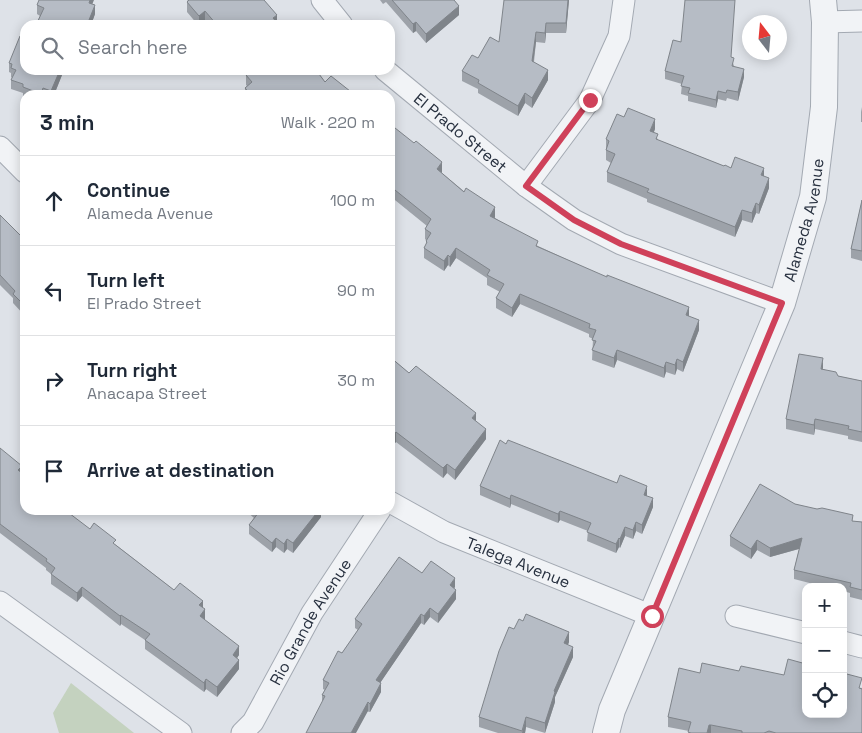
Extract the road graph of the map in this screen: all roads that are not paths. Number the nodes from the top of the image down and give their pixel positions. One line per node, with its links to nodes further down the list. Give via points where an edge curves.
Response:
1 (322, 0): 4 (street)
2 (624, 0): 9 (street, via 619,36 590,100)
3 (824, 11): 5 (street); 10 (street, Alameda Avenue, via 824,107 813,197)
4 (338, 20)
5 (862, 21)
6 (391, 75): 9 (street, El Prado Street)
7 (0, 147): 8 (street)
8 (20, 167)
9 (526, 186): 10 (street, El Prado Street, via 574,220 621,244)
10 (782, 303): 14 (street, Alameda Avenue)
11 (395, 505): 14 (street, Talega Avenue, via 444,532)
12 (377, 515): 20 (street, Rio Grande Avenue, via 312,614 253,722)
13 (0, 602): 19 (street)
14 (652, 616): 21 (street, Alameda Avenue, via 612,710)
15 (736, 616): 16 (street)
16 (802, 632)
17 (847, 643): 18 (street)
18 (862, 647)
19 (181, 733)
20 (242, 733)
21 (606, 733)

